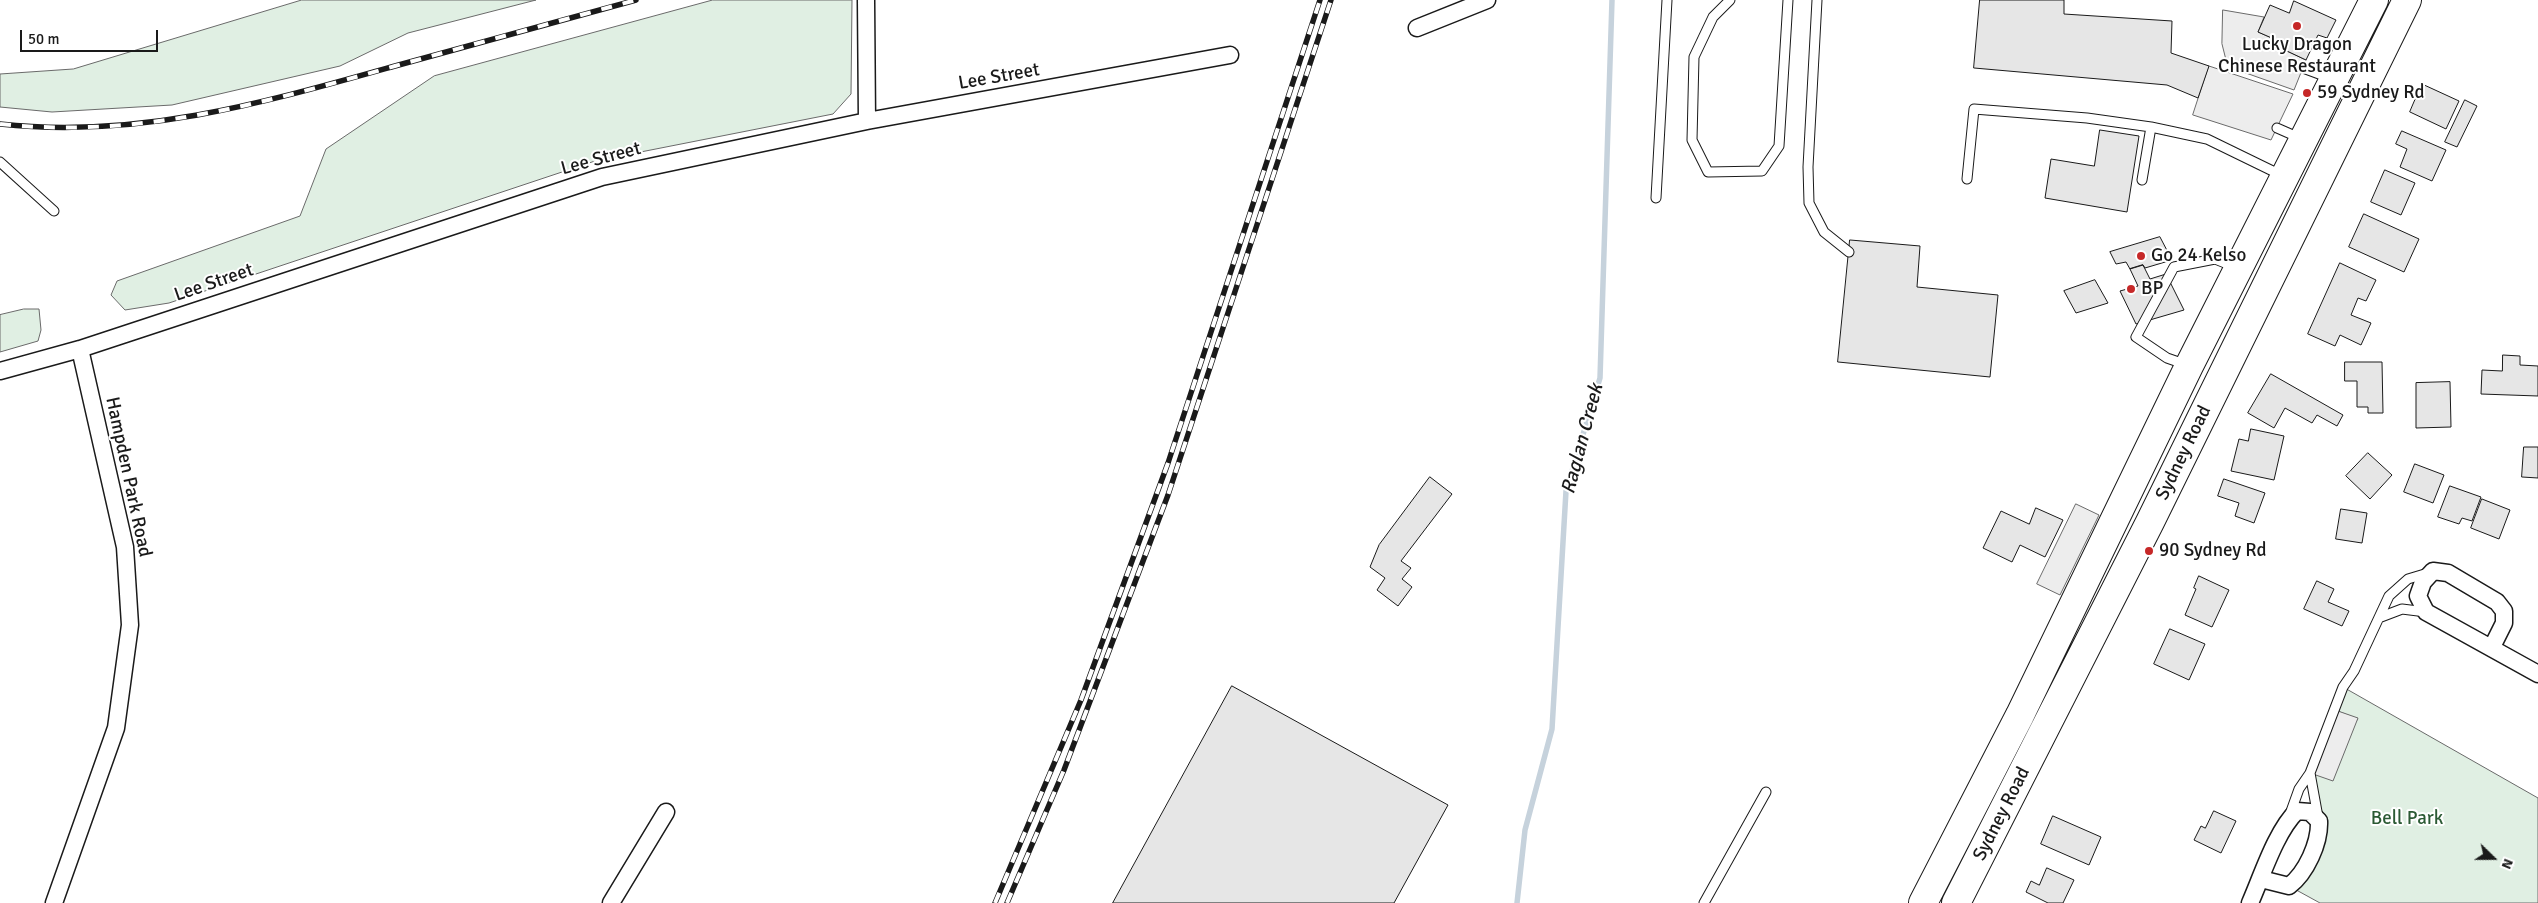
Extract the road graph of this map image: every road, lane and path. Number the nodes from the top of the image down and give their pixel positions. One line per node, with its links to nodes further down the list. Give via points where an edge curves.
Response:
1 (866, 0): 13 (street)
2 (1487, 0): 9 (street)
3 (1667, 0): 21 (lane)
4 (1730, 0): 5 (lane, via 1713,17 1694,57 1692,140 1708,172 1762,171 1779,146)
5 (1788, 0)
6 (1817, 0): 23 (lane, via 1809,203 1824,232)
7 (2374, 0): 12 (highway, Sydney Road)
8 (2407, 0): 43 (highway, Sydney Road, via 2150,522)
9 (1417, 28)
10 (1230, 56): 13 (street, Lee Street)
11 (2303, 68): 12 (lane)
12 (2335, 80): 16 (highway, Sydney Road)
13 (867, 121): 25 (street, Lee Street, via 602,177)
14 (2151, 127): 18 (lane, via 2207,139); 19 (lane, via 1974,109); 20 (lane)
15 (2277, 128): 16 (lane)
16 (2305, 140): 18 (highway, Sydney Road)
17 (0, 162): 22 (lane)
18 (2286, 177): 24 (highway, Sydney Road)
19 (1967, 180)
20 (2142, 180)
21 (1656, 198)
22 (54, 211)
23 (1849, 252)
24 (2240, 268): 26 (highway, Sydney Road); 26 (lane, via 2215,259 2174,267 2136,338 2167,358)
25 (80, 349): 27 (street, Lee Street); 39 (street, Hampden Park Road, via 125,547 130,625 116,728)
26 (2189, 366): 42 (highway, Sydney Road, via 2020,715)
27 (0, 372)
28 (2433, 571): 29 (street, via 2423,582 2418,596); 30 (lane, via 2408,579 2389,596); 31 (street, via 2448,573 2498,602 2504,611 2504,623)
29 (2426, 612): 30 (lane, via 2402,609); 31 (street)
30 (2381, 618): 33 (lane, via 2344,687)
31 (2492, 647): 32 (street)
32 (2538, 674)
33 (2310, 773): 36 (lane, via 2299,789); 37 (lane)
34 (1766, 792): 41 (lane)
35 (666, 812): 40 (street)
36 (2288, 820): 37 (street, via 2297,811 2310,812); 38 (street)
37 (2319, 821): 38 (street, via 2320,835 2299,878 2289,886)
38 (2261, 878): 44 (street)
39 (54, 903)
40 (611, 903)
41 (1704, 903)
42 (1923, 903)
43 (1956, 903)
44 (2250, 903)

